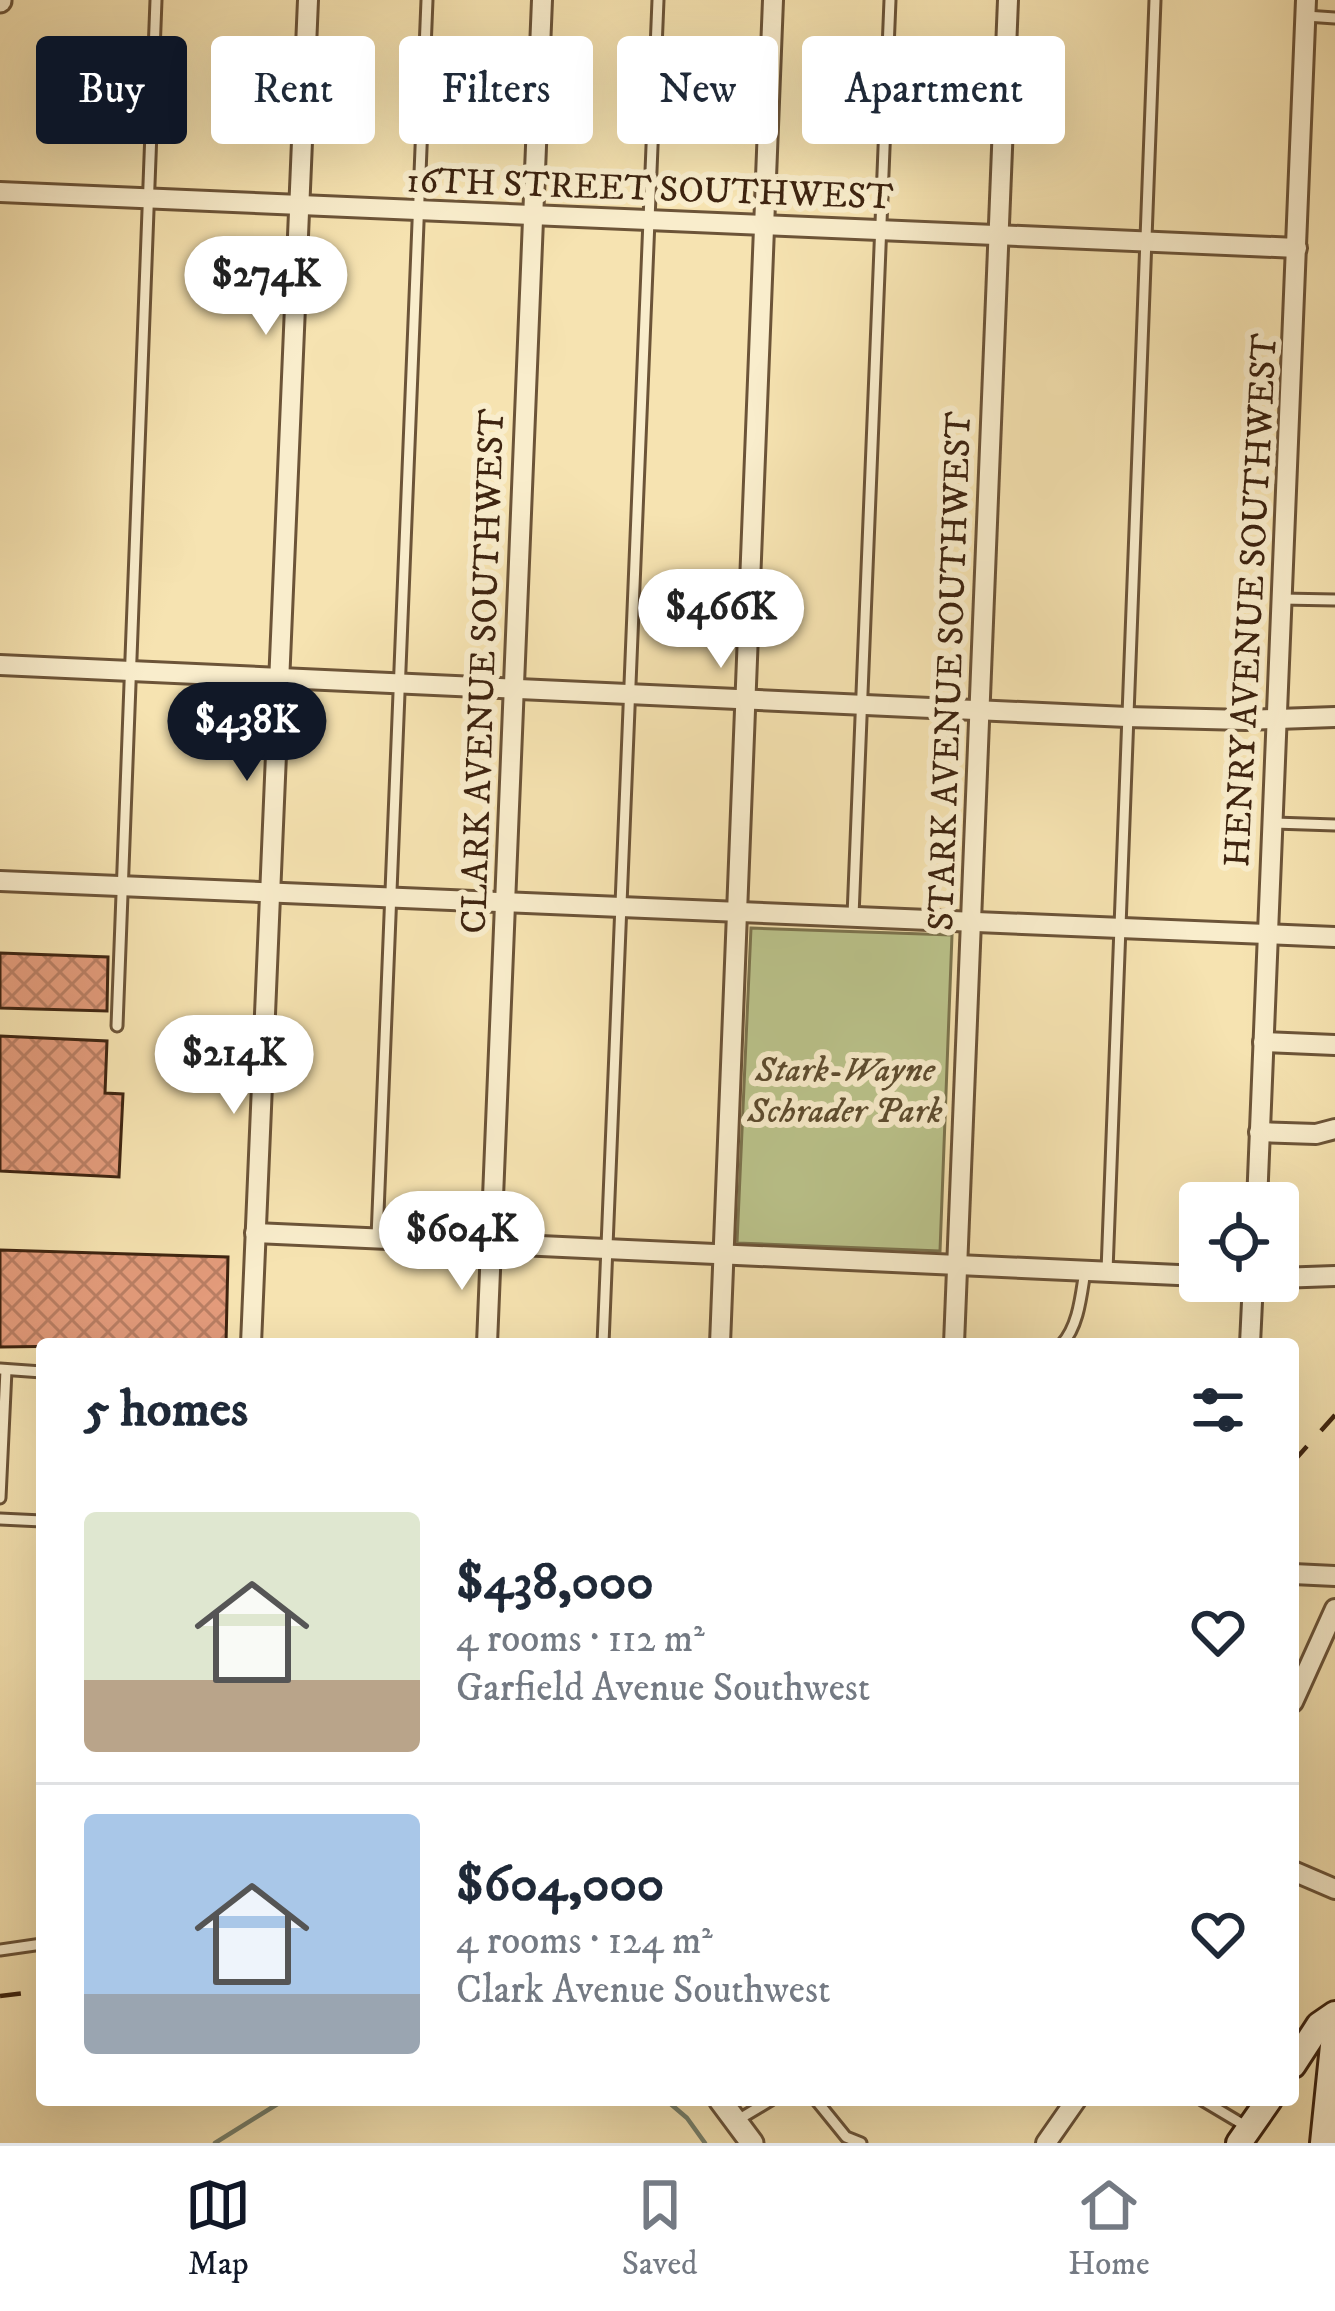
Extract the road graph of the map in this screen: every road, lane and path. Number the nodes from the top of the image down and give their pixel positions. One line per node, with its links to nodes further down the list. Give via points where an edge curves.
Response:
1 (156, 0): 13 (lane)
2 (308, 0): 14 (street)
3 (428, 0): 15 (lane)
4 (542, 0): 16 (street, CLARK AVENUE SOUTHWEST)
5 (658, 0): 17 (lane)
6 (773, 0): 18 (street)
7 (890, 0): 19 (lane)
8 (1009, 0): 20 (street, STARK AVENUE SOUTHWEST)
9 (1155, 0): 21 (lane)
10 (1306, 8): 11 (lane); 22 (street, HENRY AVENUE SOUTHWEST)
11 (1335, 18)
12 (0, 192): 13 (street, 16TH STREET SOUTHWEST)
13 (148, 198): 14 (street, 16TH STREET SOUTHWEST); 26 (lane)
14 (298, 205): 15 (street, 16TH STREET SOUTHWEST); 27 (street)
15 (419, 210): 16 (street, 16TH STREET SOUTHWEST); 28 (lane)
16 (533, 215): 17 (street, 16TH STREET SOUTHWEST); 29 (street, CLARK AVENUE SOUTHWEST)
17 (649, 220): 18 (street, 16TH STREET SOUTHWEST); 30 (lane)
18 (764, 225): 19 (street, 16TH STREET SOUTHWEST); 31 (street)
19 (881, 230): 20 (street, 16TH STREET SOUTHWEST); 32 (lane)
20 (1000, 235): 21 (street, 16TH STREET SOUTHWEST); 33 (street, STARK AVENUE SOUTHWEST)
21 (1146, 240): 22 (street, 16TH STREET SOUTHWEST); 34 (lane)
22 (1297, 248): 23 (street, HENRY AVENUE SOUTHWEST)
23 (1282, 599): 24 (lane); 36 (street, HENRY AVENUE SOUTHWEST)
24 (1335, 601)
25 (0, 665): 26 (street)
26 (131, 671): 27 (street); 40 (lane)
27 (278, 679): 28 (street); 41 (street)
28 (398, 685): 29 (street); 42 (lane)
29 (513, 689): 30 (street); 43 (street, CLARK AVENUE SOUTHWEST)
30 (631, 694): 31 (street); 44 (lane)
31 (747, 701): 32 (street); 45 (street)
32 (862, 706): 33 (street); 46 (lane)
33 (979, 711): 34 (street); 47 (street, STARK AVENUE SOUTHWEST)
34 (1127, 717): 36 (street); 48 (lane)
35 (1335, 717): 36 (street)
36 (1276, 718): 37 (street, HENRY AVENUE SOUTHWEST)
37 (1272, 823): 38 (lane); 49 (street, HENRY AVENUE SOUTHWEST)
38 (1335, 825)
39 (0, 881): 40 (street)
40 (122, 886): 41 (street); 51 (lane)
41 (270, 892): 42 (street); 57 (street)
42 (390, 898): 43 (street); 58 (lane)
43 (505, 903): 44 (street); 59 (street, CLARK AVENUE SOUTHWEST)
44 (621, 908): 45 (street); 60 (lane)
45 (737, 912): 46 (street); 61 (street)
46 (853, 916): 47 (street)
47 (971, 921): 48 (street); 62 (street, STARK AVENUE SOUTHWEST)
48 (1119, 928): 49 (street); 64 (lane)
49 (1267, 934): 50 (street); 52 (street, HENRY AVENUE SOUTHWEST)
50 (1335, 937)
51 (117, 1026)
52 (1263, 1042): 53 (street); 55 (street, HENRY AVENUE SOUTHWEST)
53 (1335, 1045)
54 (1326, 1131): 55 (street)
55 (1259, 1132): 56 (street, HENRY AVENUE SOUTHWEST)
56 (1257, 1182)
57 (256, 1233): 58 (street); 69 (street)
58 (376, 1238): 59 (street)
59 (491, 1244): 60 (street); 70 (street, CLARK AVENUE SOUTHWEST)
60 (608, 1250): 61 (street); 71 (lane)
61 (723, 1255): 62 (street); 72 (street)
62 (957, 1265): 63 (street); 73 (street, STARK AVENUE SOUTHWEST)
63 (1085, 1270): 64 (street); 74 (lane)
64 (1107, 1271): 65 (street)
65 (1179, 1275)
66 (1335, 1276): 67 (street)
67 (1299, 1277)
68 (1252, 1302): 75 (street)
69 (251, 1338)
70 (487, 1338)
71 (603, 1338)
72 (720, 1338)
73 (954, 1338)
74 (1069, 1338)
75 (1250, 1338)
76 (3, 1369): 77 (lane); 78 (lane)
77 (36, 1372)
78 (0, 1498)
79 (0, 1519): 80 (lane)
80 (36, 1521)
81 (1299, 1574): 82 (street)
82 (1335, 1576)
83 (1335, 1609): 84 (street)
84 (1299, 1689)
85 (1299, 1874): 86 (street)
86 (1335, 1889)
87 (36, 1945): 88 (lane)
88 (0, 1950)
89 (1335, 2014): 91 (main road)
90 (1335, 2026): 104 (main road)
91 (1299, 2055)
92 (725, 2106): 98 (street)
93 (761, 2106): 98 (lane)
94 (820, 2106): 100 (lane)
95 (1073, 2106): 101 (street)
96 (1209, 2106): 99 (lane)
97 (1265, 2106): 99 (main road)
98 (736, 2121): 102 (street)
99 (1244, 2136)
100 (848, 2140): 103 (lane)
101 (1054, 2140)
102 (752, 2143)
103 (861, 2143)
104 (1323, 2143)

